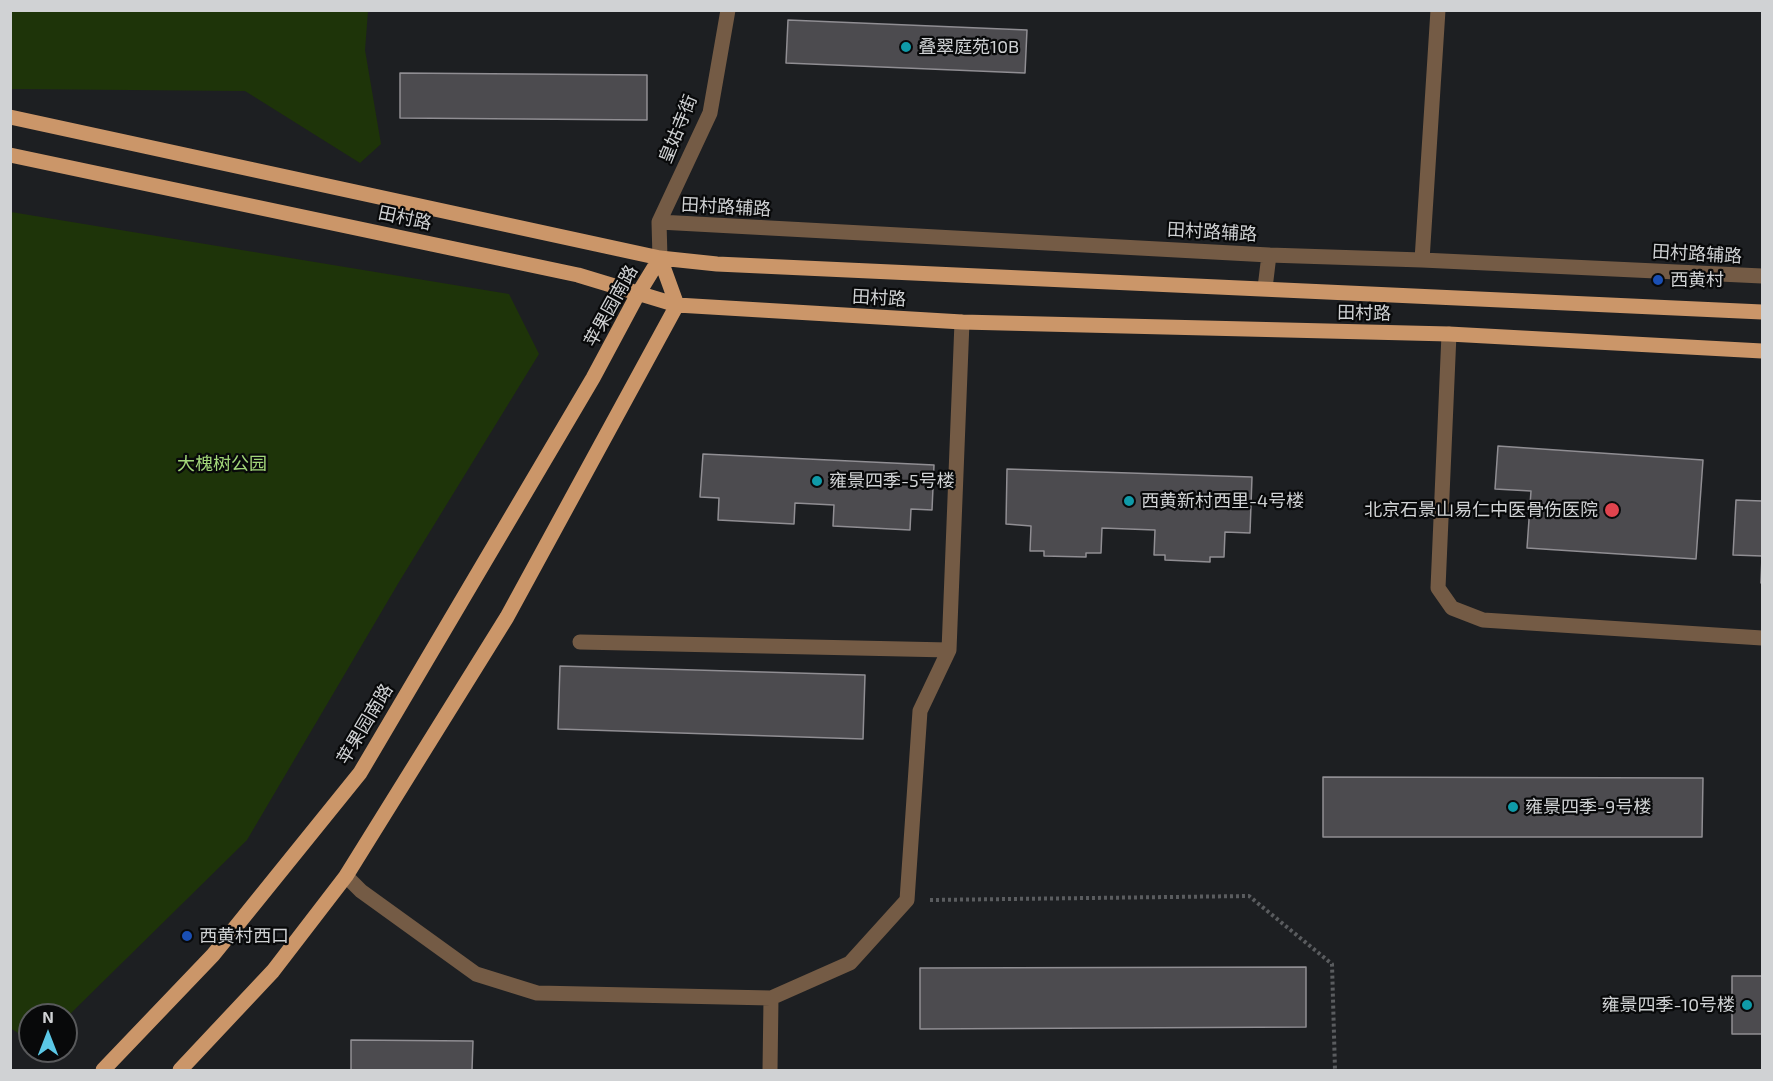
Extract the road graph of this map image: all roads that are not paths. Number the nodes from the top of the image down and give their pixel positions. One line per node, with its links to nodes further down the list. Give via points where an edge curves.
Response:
1 (728, 10): 5 (street, 皇姑寺街, via 710,113)
2 (1438, 10): 8 (street)
3 (10, 117): 7 (main road, 田村路)
4 (10, 155): 11 (main road, 田村路, via 578,275)
5 (659, 222): 6 (street, 田村路辅路); 7 (street, 皇姑寺街)
6 (1269, 255): 8 (street, 田村路辅路); 10 (street)
7 (660, 258): 10 (main road, 田村路, via 729,265); 11 (main road, 苹果园南路); 12 (main road, 苹果园南路)
8 (1422, 260): 9 (street, 田村路辅路)
9 (1762, 276)
10 (1265, 288): 13 (main road, 田村路)
11 (638, 294): 12 (main road, 田村路); 22 (main road, 苹果园南路, via 593,378 360,773 213,955)
12 (677, 305): 14 (main road, 田村路); 20 (main road, via 507,617)
13 (1762, 312)
14 (962, 322): 15 (main road, 田村路); 19 (street)
15 (1449, 334): 16 (main road, 田村路); 17 (street, via 1438,588 1452,608 1483,620)
16 (1762, 351)
17 (1762, 638)
18 (580, 642): 19 (street)
19 (949, 651): 21 (street, via 920,711 907,900 850,963)
20 (346, 876): 21 (street, via 476,974 537,993); 23 (main road, via 273,971)
21 (771, 998): 24 (street)
22 (103, 1071)
23 (180, 1071)
24 (770, 1071)

